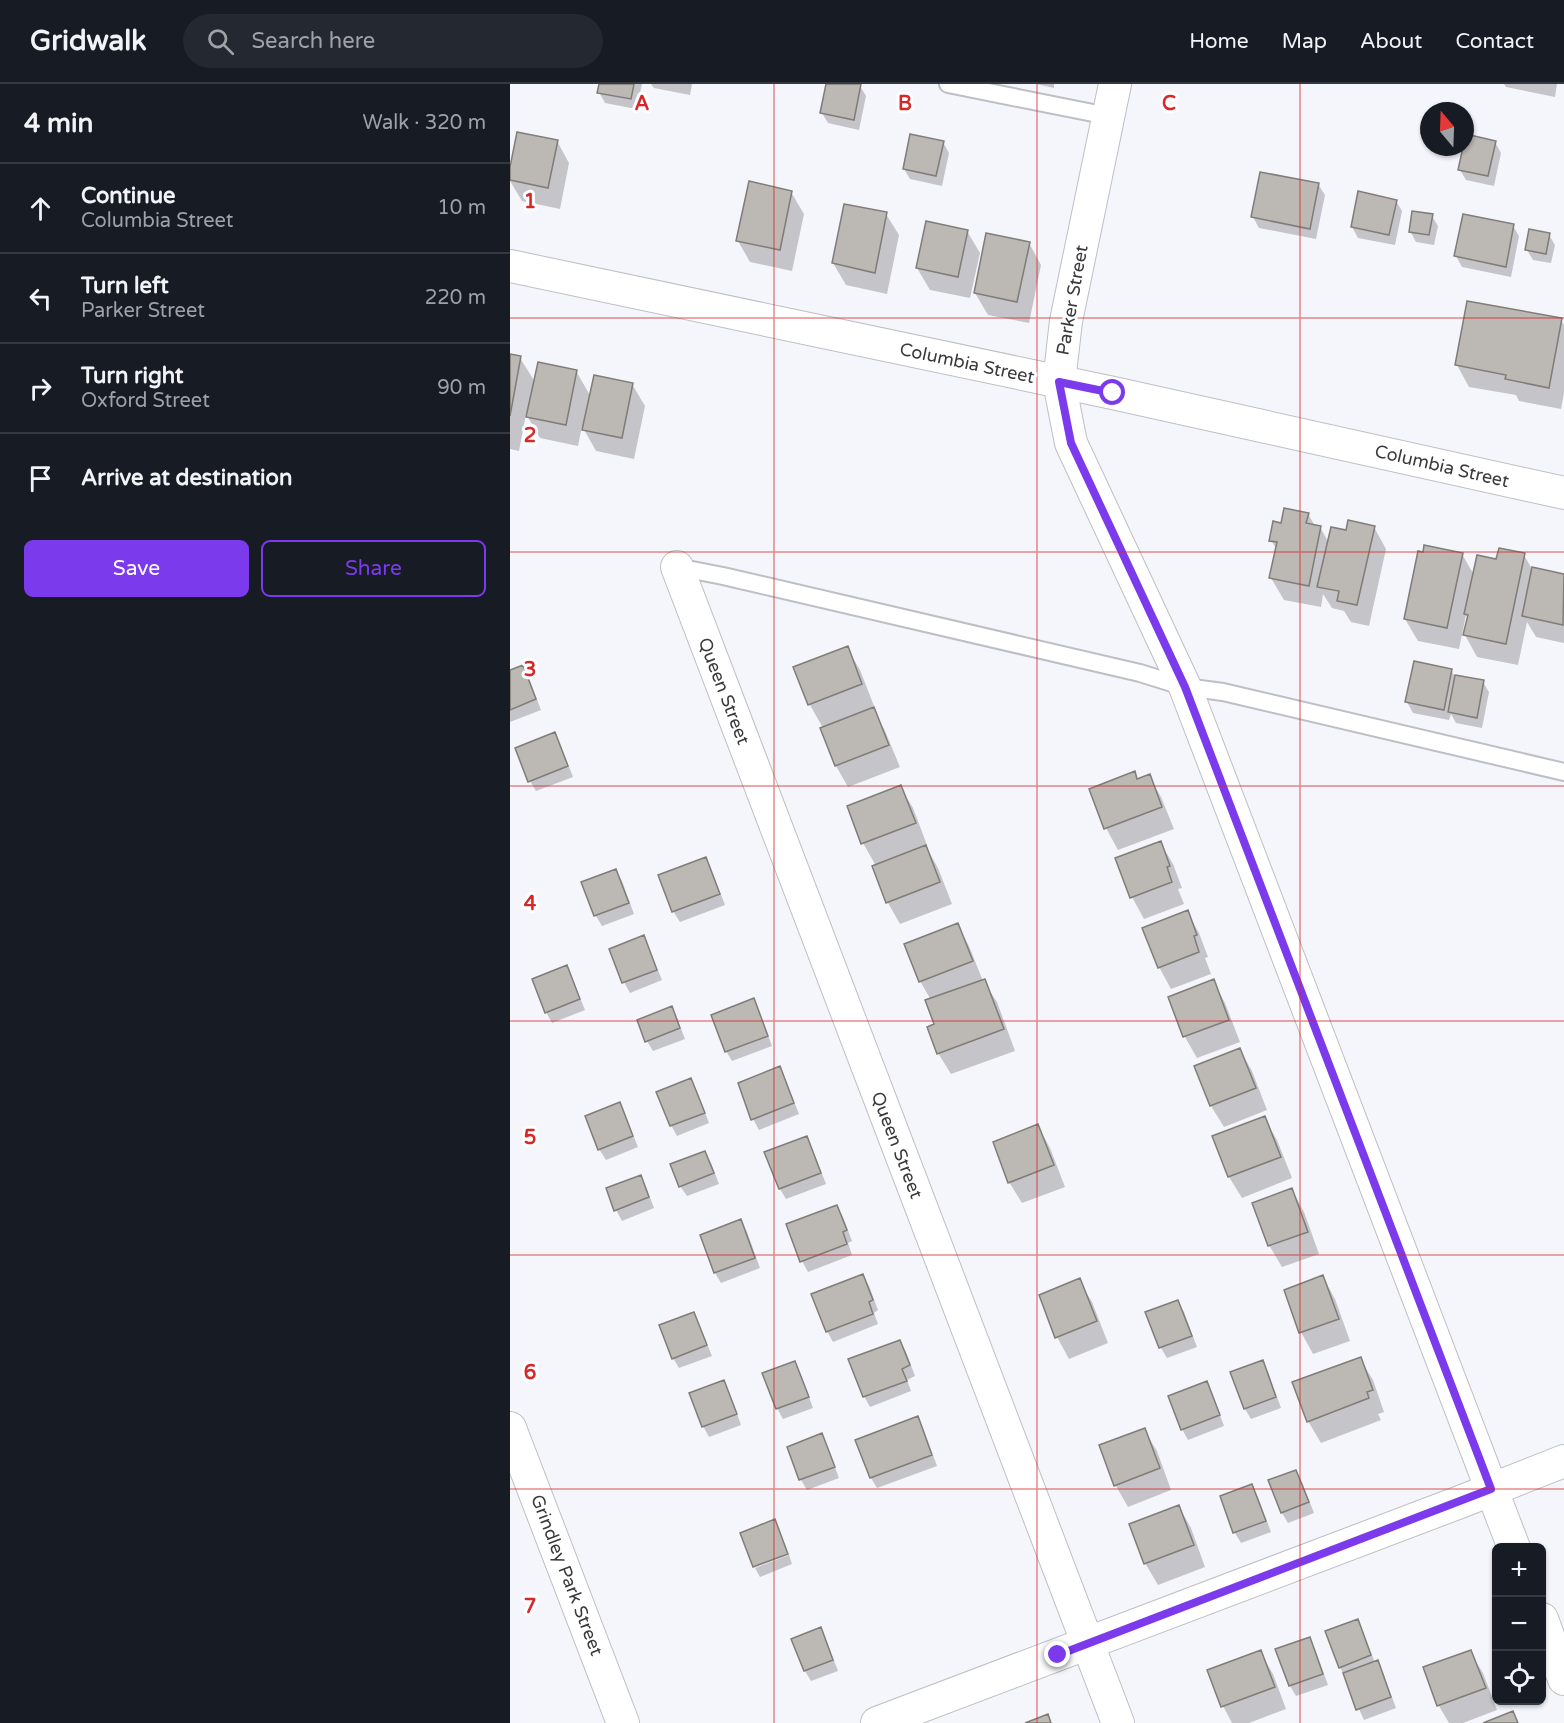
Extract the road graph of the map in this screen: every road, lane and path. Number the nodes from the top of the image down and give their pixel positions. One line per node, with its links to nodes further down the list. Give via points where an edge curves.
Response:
1 (948, 84): 3 (lane)
2 (1114, 84): 3 (street, Parker Street)
3 (1108, 116): 5 (street, Parker Street, via 1066,321)
4 (510, 266): 5 (street, Columbia Street)
5 (1059, 382): 6 (street, Columbia Street); 8 (street, Parker Street, via 1071,443)
6 (1564, 493)
7 (677, 567): 8 (lane, via 1140,673); 15 (street, Queen Street)
8 (1185, 687): 9 (lane, via 1223,692); 12 (street, Parker Street)
9 (1564, 772)
10 (510, 1428): 17 (street, Grindley Park Street)
11 (1564, 1461): 12 (street)
12 (1491, 1489): 13 (street, Parker Street); 15 (street)
13 (1512, 1543)
14 (1546, 1630): 16 (street)
15 (1087, 1643): 18 (street); 19 (street, Queen Street)
16 (1564, 1679)
17 (623, 1723)
18 (877, 1723)
19 (1118, 1723)

